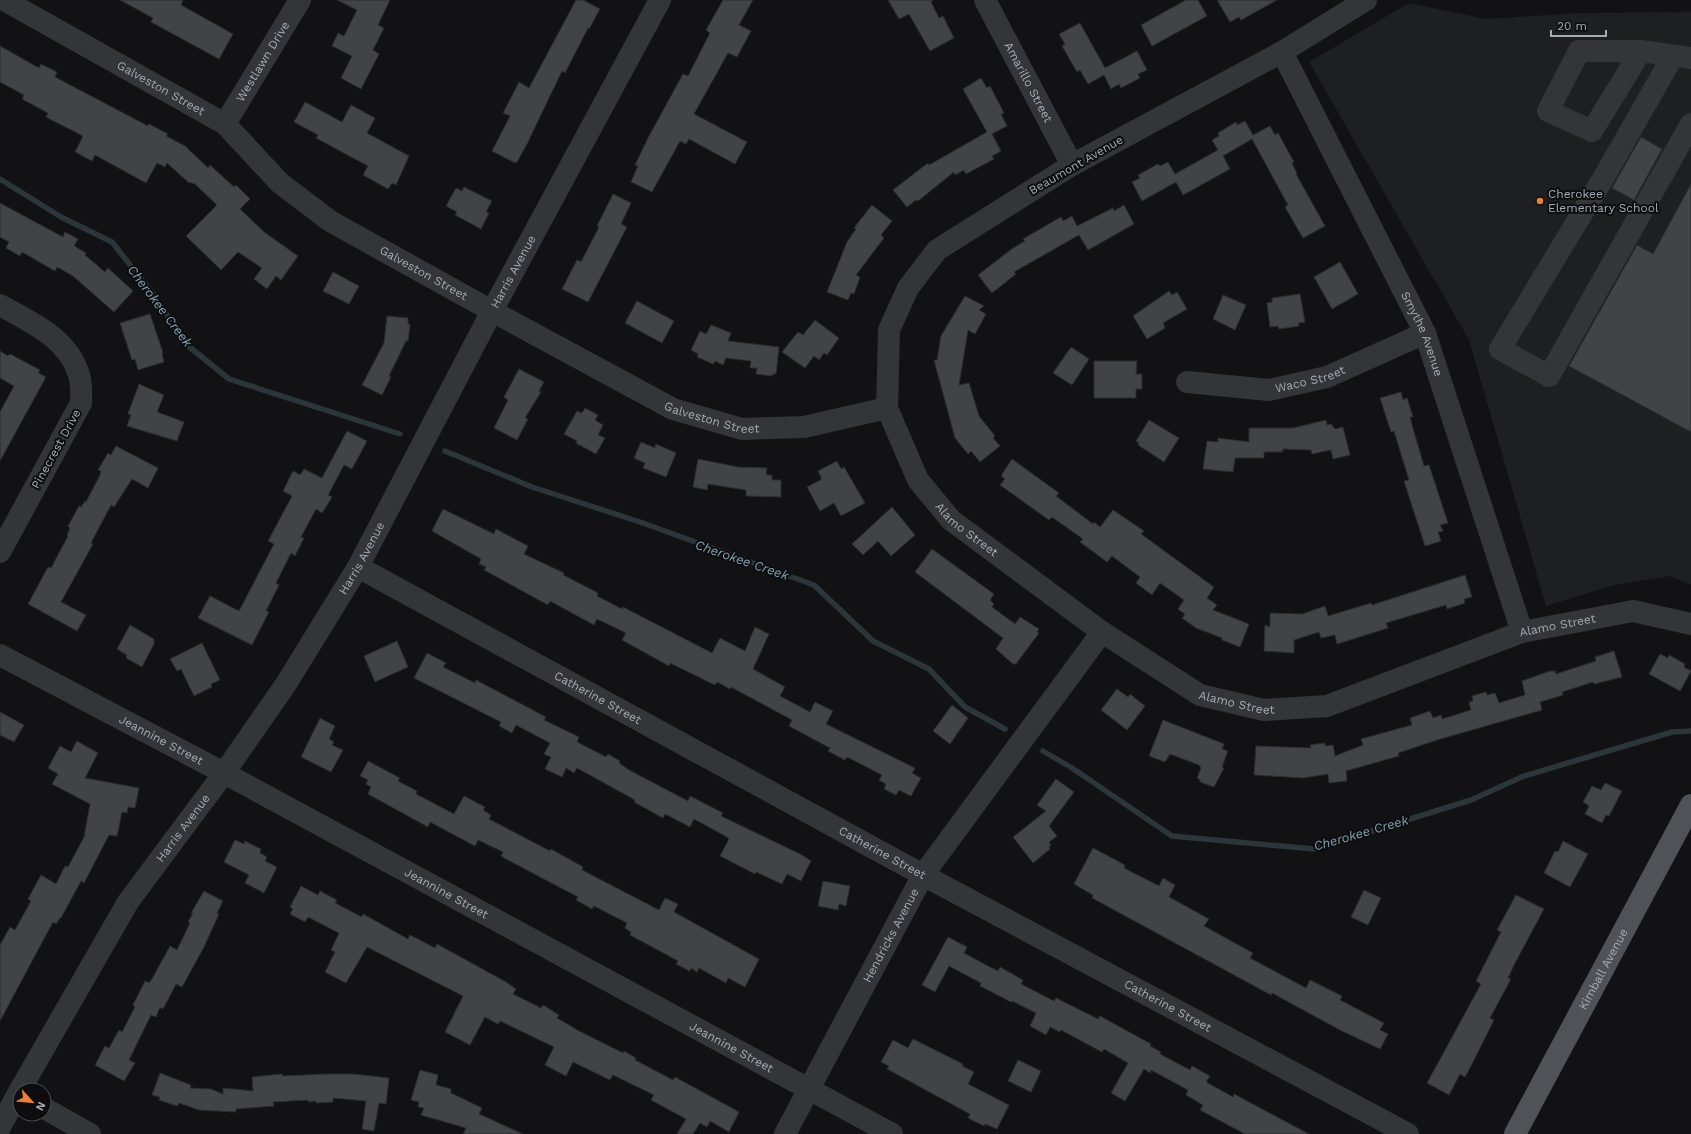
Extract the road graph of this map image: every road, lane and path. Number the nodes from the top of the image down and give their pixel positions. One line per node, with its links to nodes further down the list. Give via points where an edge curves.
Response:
1 (4, 0): 9 (street, Galveston Street)
2 (300, 0): 9 (street, Westlawn Drive)
3 (660, 0): 13 (street, Harris Avenue)
4 (985, 0): 11 (street, Amarillo Street)
5 (1366, 0): 7 (street, Beaumont Avenue)
6 (1640, 51): 8 (street)
7 (1282, 52): 11 (street, Beaumont Avenue); 14 (street, Smythe Avenue)
8 (1682, 57): 10 (street, via 1604,177 1500,349 1549,376)
9 (225, 124): 13 (street, Galveston Street, via 280,183 330,221)
10 (1691, 124)
11 (1072, 165): 16 (street, Beaumont Avenue, via 937,250 908,288 889,330)
12 (0, 305): 17 (street, Pinecrest Drive, via 49,333 71,354 80,377 81,403)
13 (492, 311): 16 (street, Galveston Street, via 674,409 742,429 804,427); 18 (street, Harris Avenue)
14 (1425, 333): 15 (street, Waco Street, via 1327,376 1269,390); 21 (street, Smythe Avenue)
15 (1187, 382)
16 (887, 408): 20 (street, Alamo Street, via 918,480 951,520)
17 (0, 552)
18 (358, 567): 23 (street, Harris Avenue, via 286,684); 25 (street, Catherine Street)
19 (1691, 624): 21 (street, Alamo Street, via 1633,611)
20 (1102, 632): 21 (street, Alamo Street, via 1200,695 1264,710 1327,706); 25 (street, Hendricks Avenue)
21 (1522, 632)
22 (0, 654): 23 (street, Jeannine Street)
23 (224, 773): 26 (street, Harris Avenue, via 128,902); 27 (street, Jeannine Street)
24 (1691, 805): 35 (main road, Kimball Avenue)
25 (923, 875): 27 (street, Hendricks Avenue); 34 (street, Catherine Street)
26 (26, 1082)
27 (809, 1089): 32 (street, Hendricks Avenue); 33 (street, Jeannine Street)
28 (12, 1106): 30 (street, Harris Avenue)
29 (52, 1113): 31 (street)
30 (0, 1126)
31 (90, 1134)
32 (784, 1134)
33 (892, 1134)
34 (1408, 1134)
35 (1515, 1134)

